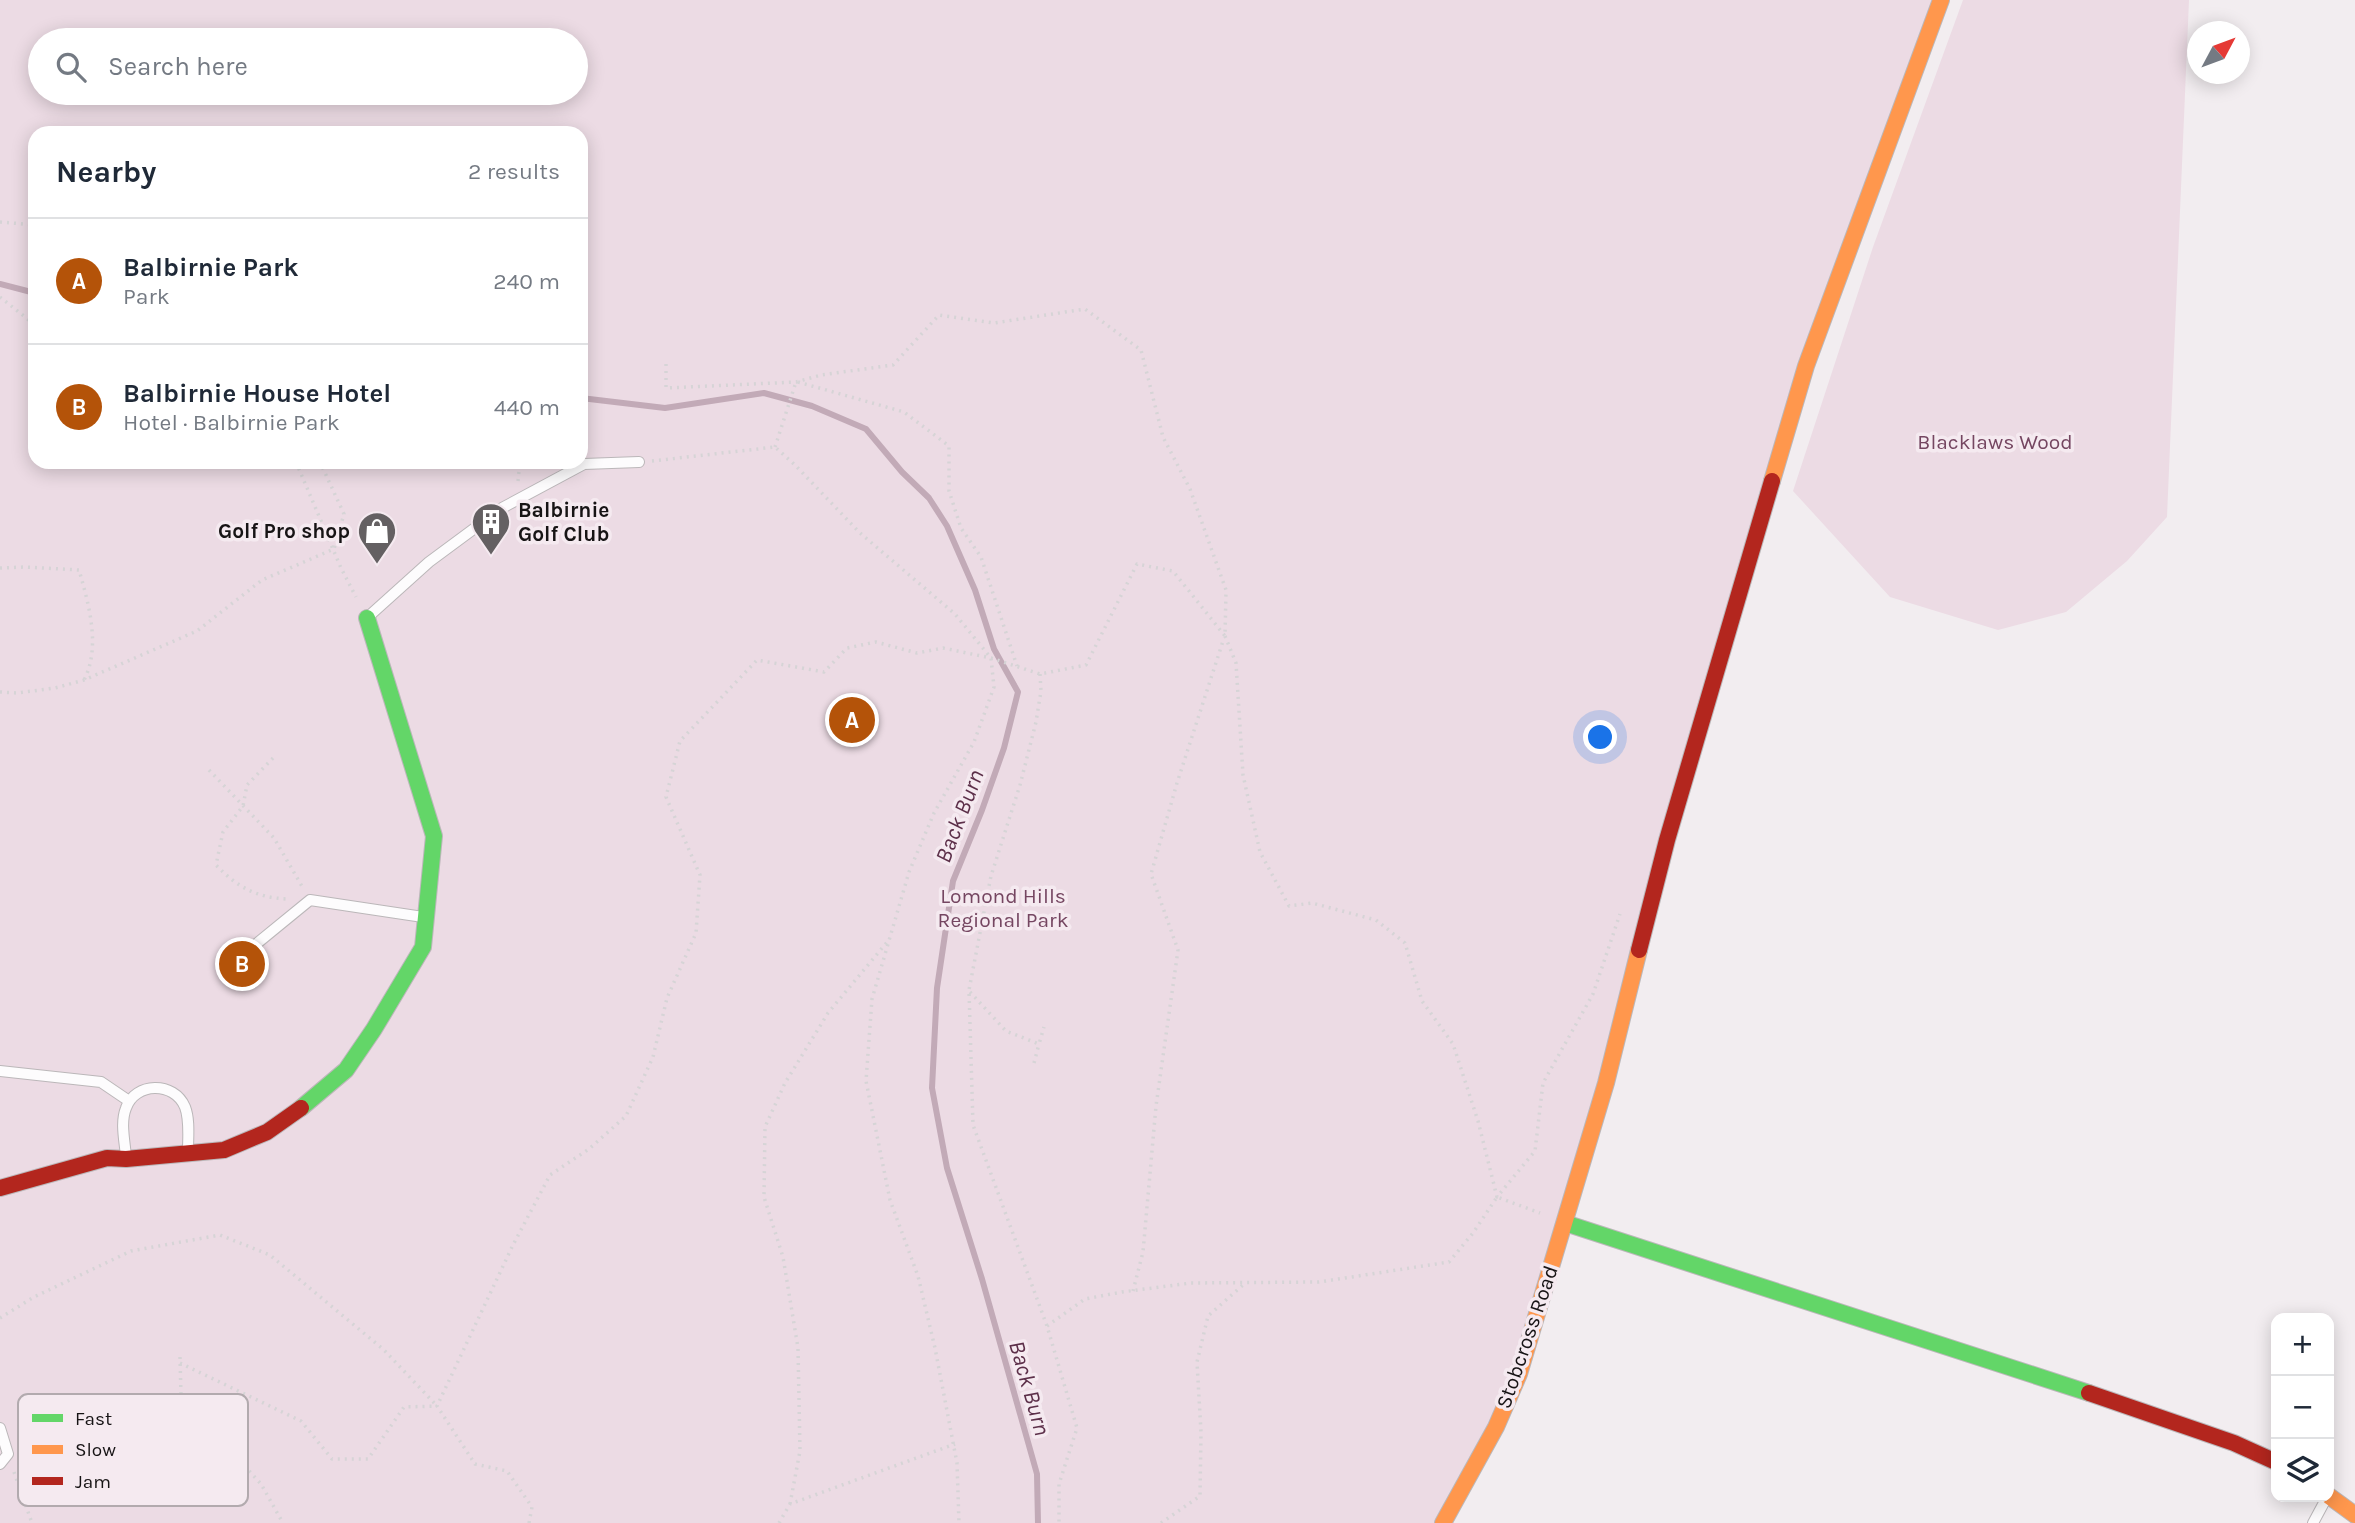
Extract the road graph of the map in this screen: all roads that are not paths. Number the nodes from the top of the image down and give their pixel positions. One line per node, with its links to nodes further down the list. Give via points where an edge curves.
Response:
1 (1941, 0): 13 (street, Stobcross Road, via 1806,366 1667,840 1606,1083)
2 (639, 462): 3 (lane)
3 (588, 464)
4 (575, 469): 5 (lane, via 502,508 429,562)
5 (367, 618): 6 (street, via 434,836)
6 (425, 918): 7 (lane, via 310,900); 10 (street, via 423,947 346,1070 267,1132 224,1150)
7 (255, 945)
8 (0, 1071): 9 (lane, via 101,1082)
9 (129, 1101): 10 (lane, via 147,1088 171,1091 185,1108); 11 (lane, via 124,1111)
10 (188, 1153): 11 (street)
11 (126, 1159): 12 (street, via 107,1158)
12 (0, 1188)
13 (1565, 1223): 15 (street, via 2042,1377); 20 (street, Stobcross Road, via 1519,1374 1496,1427)
14 (0, 1428): 16 (lane, via 8,1454)
15 (2271, 1460)
16 (0, 1464)
17 (2334, 1500): 19 (street)
18 (2325, 1502): 21 (lane)
19 (2355, 1515)
20 (1443, 1523)
21 (2313, 1523)

